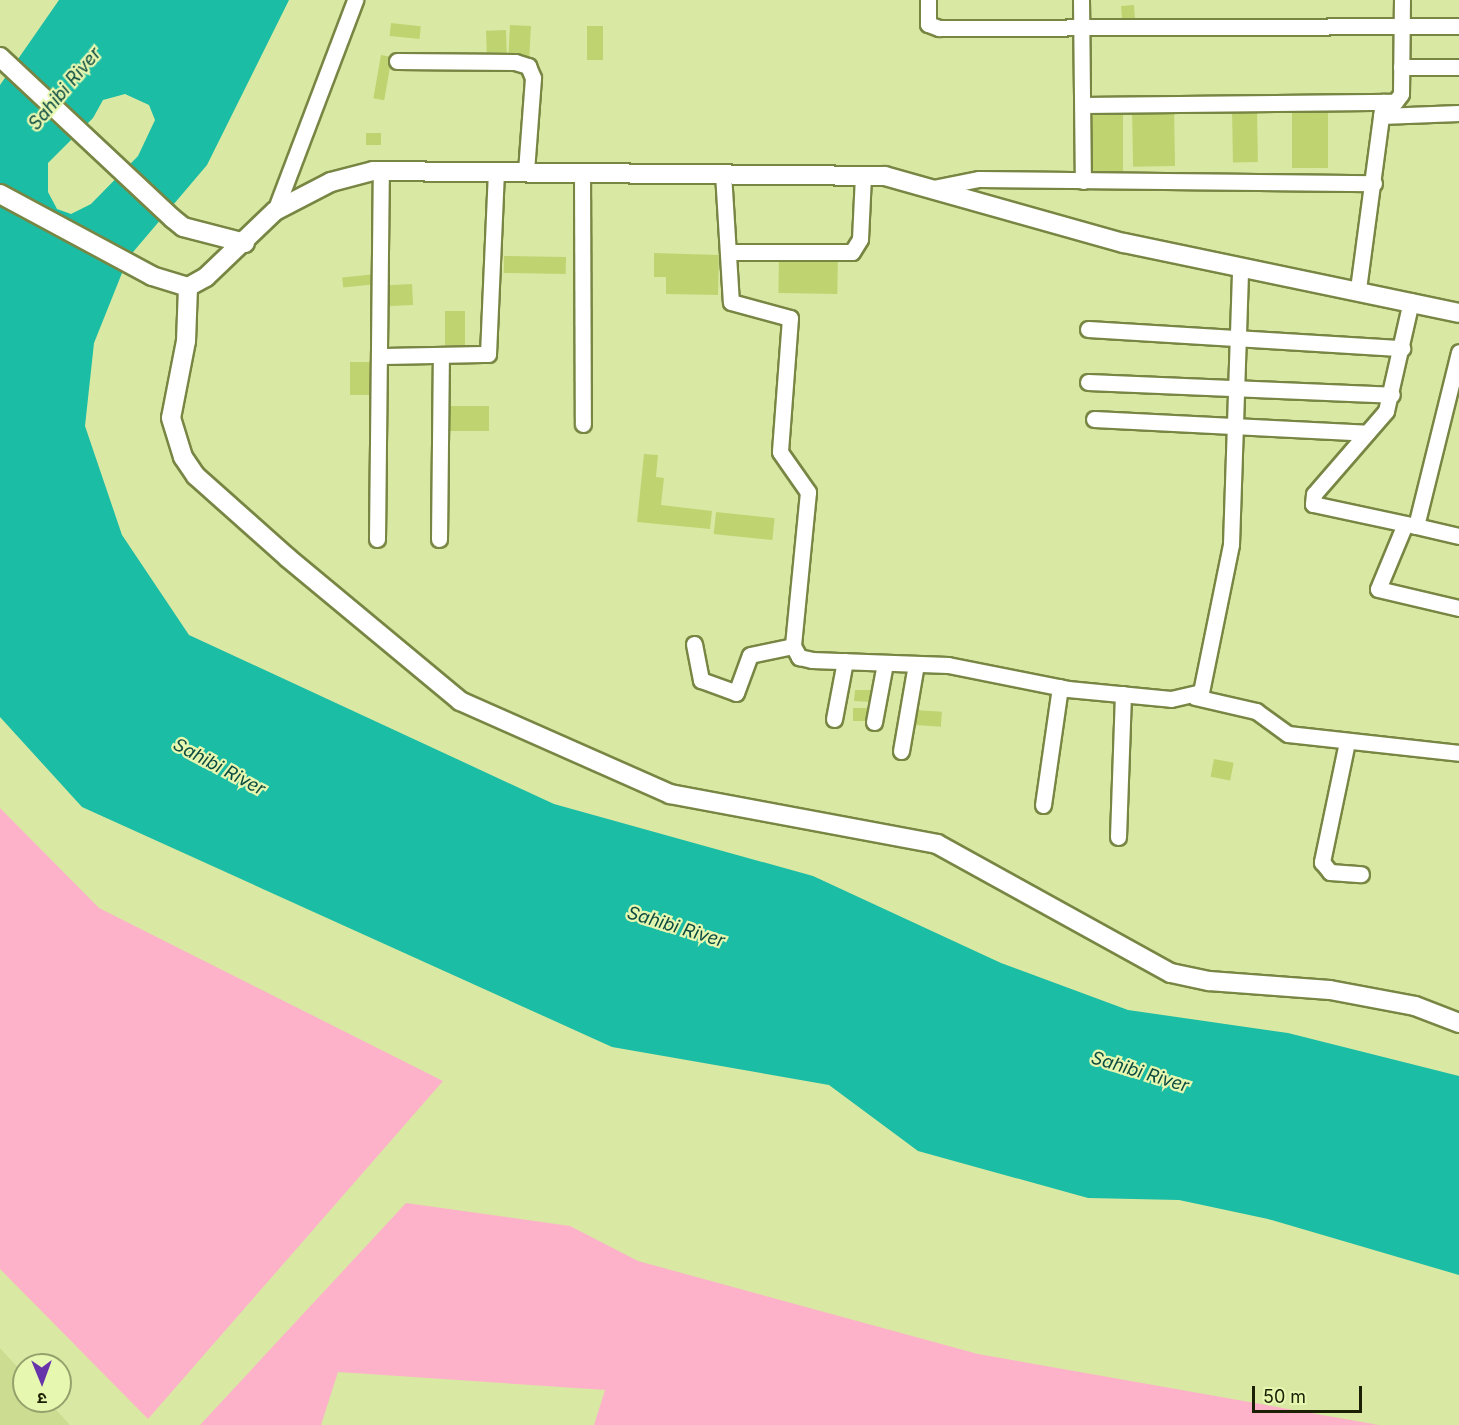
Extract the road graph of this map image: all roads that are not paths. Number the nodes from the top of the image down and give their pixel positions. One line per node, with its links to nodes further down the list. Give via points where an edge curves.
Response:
1 (355, 0): 25 (street)
2 (928, 0): 7 (street, via 932,27)
3 (1081, 0): 7 (street)
4 (1402, 0): 5 (street)
5 (1402, 24): 6 (street); 7 (street); 11 (street)
6 (1459, 26)
7 (1081, 31): 12 (street)
8 (0, 57): 26 (street, via 172,219 183,227)
9 (397, 61): 17 (street, via 515,62 528,66 533,78)
10 (1459, 67): 11 (street)
11 (1401, 68): 13 (street, via 1400,100)
12 (1083, 105): 13 (street); 21 (street)
13 (1382, 109): 14 (street); 22 (street)
14 (1459, 113)
15 (381, 171): 16 (street); 25 (street, via 331,182); 37 (street)
16 (496, 171): 17 (street); 38 (street, via 491,348 481,356)
17 (526, 171): 18 (street)
18 (582, 171): 19 (street); 43 (street)
19 (723, 173): 20 (street); 27 (street)
20 (863, 176): 23 (street); 27 (street, via 861,231 852,252)
21 (1083, 181): 22 (street); 23 (street, via 979,179)
22 (1374, 183): 30 (street)
23 (933, 188): 28 (street, via 1085,234)
24 (0, 194): 29 (street, via 152,276)
25 (275, 211): 26 (street)
26 (245, 243): 29 (street)
27 (728, 252): 52 (street, via 731,302 790,318 780,452 808,492)
28 (1240, 267): 30 (street); 34 (street)
29 (188, 287): 67 (street, via 186,341 171,418 183,457 196,476 280,550 460,701 670,794 937,844 1171,972 1209,981 1330,990 1414,1006)
30 (1358, 289): 31 (street)
31 (1412, 301): 32 (street); 35 (street)
32 (1459, 313)
33 (1088, 329): 34 (street)
34 (1235, 338): 35 (street); 40 (street)
35 (1402, 348): 41 (street)
36 (1459, 352): 46 (street)
37 (379, 356): 38 (street); 48 (street)
38 (441, 357): 49 (street)
39 (1088, 382): 40 (street)
40 (1235, 387): 41 (street); 44 (street)
41 (1392, 395): 45 (street)
42 (1094, 419): 44 (street)
43 (583, 424)
44 (1235, 428): 45 (street); 58 (street, via 1231,544 1205,678)
45 (1367, 433): 46 (street, via 1314,494 1313,504)
46 (1410, 524): 47 (street); 50 (street, via 1378,589)
47 (1459, 536)
48 (377, 539)
49 (439, 539)
50 (1459, 608)
51 (694, 644): 52 (street, via 700,680 736,693 750,655)
52 (793, 646): 53 (street, via 800,657)
53 (845, 661): 54 (street); 59 (street)
54 (885, 663): 55 (street); 60 (street)
55 (916, 664): 56 (street); 62 (street)
56 (1060, 687): 57 (street); 64 (street)
57 (1123, 694): 58 (street); 65 (street)
58 (1195, 697): 61 (street, via 1256,711 1280,732)
59 (834, 719)
60 (874, 722)
61 (1347, 741): 63 (street); 66 (street, via 1322,861 1330,872)
62 (901, 751)
63 (1459, 753)
64 (1043, 805)
65 (1118, 837)
66 (1361, 874)
67 (1459, 1023)

